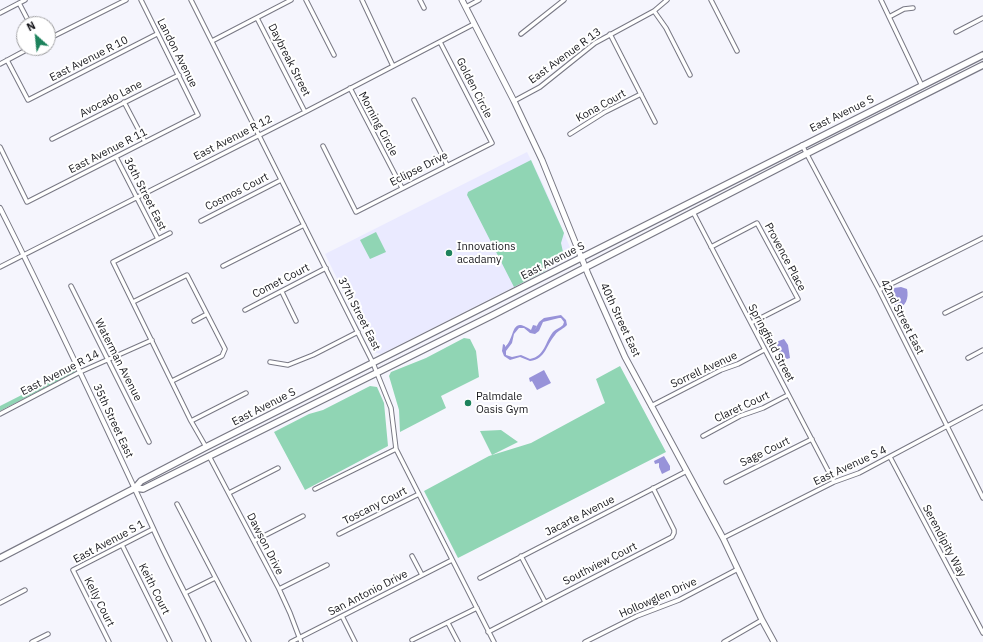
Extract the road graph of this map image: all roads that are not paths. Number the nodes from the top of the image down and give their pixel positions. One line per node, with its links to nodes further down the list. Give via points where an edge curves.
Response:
1 (25, 0): 15 (street)
2 (126, 0): 30 (street)
3 (141, 0): 27 (street, Landon Avenue)
4 (191, 0): 31 (street, 37th Street East)
5 (291, 0): 23 (street)
6 (306, 0): 36 (street)
7 (362, 0): 40 (street)
8 (420, 0): 17 (street)
9 (462, 0): 16 (main road, 40th Street East)
10 (479, 0): 16 (street)
11 (564, 0): 28 (street)
12 (667, 0): 19 (street, East Avenue R 13)
13 (711, 0): 33 (street)
14 (881, 0): 22 (street)
15 (19, 3): 20 (street); 21 (street)
16 (466, 7): 25 (main road, 40th Street East)
17 (424, 8)
18 (913, 8): 22 (street, via 904,9)
19 (654, 11): 29 (street, East Avenue R 13); 42 (street, via 666,28)
20 (0, 12)
21 (26, 16)
22 (889, 17): 43 (street)
23 (257, 18): 31 (street); 49 (street, Daybreak Street)
24 (983, 18): 26 (street)
25 (474, 24): 32 (street, East Avenue R 12); 47 (main road, 40th Street East)
26 (956, 32)
27 (157, 34): 37 (street, East Avenue R 10, via 28,100); 41 (street, Landon Avenue)
28 (521, 34)
29 (610, 34): 45 (street); 47 (street, East Avenue R 13, via 540,87)
30 (56, 35)
31 (212, 41): 53 (street, 37th Street East)
32 (440, 42): 40 (street, East Avenue R 12); 56 (street, Golden Circle)
33 (737, 51)
34 (983, 54): 43 (main road, East Avenue S)
35 (16, 55): 37 (street)
36 (334, 55)
37 (7, 60): 38 (street)
38 (0, 64)
39 (983, 65): 60 (main road, East Avenue S)
40 (393, 66): 44 (street, East Avenue R 12)
41 (179, 75): 48 (street, Avocado Lane); 50 (street, Landon Avenue)
42 (690, 75)
43 (922, 86): 57 (main road, East Avenue S)
44 (350, 88): 49 (street, East Avenue R 12); 64 (street, Morning Circle)
45 (641, 94): 51 (street); 52 (street, Kona Court)
46 (414, 100): 62 (street)
47 (514, 101): 75 (main road, 40th Street East, via 542,160)
48 (124, 102): 54 (street, Avocado Lane); 55 (street)
49 (305, 112): 53 (street, East Avenue R 12)
50 (198, 115): 55 (street, East Avenue R 11)
51 (655, 122)
52 (570, 134)
53 (258, 135): 63 (street, 37th Street East); 65 (street, East Avenue R 12)
54 (52, 139)
55 (145, 142): 61 (street, East Avenue R 11)
56 (492, 143): 62 (street, Eclipse Drive)
57 (802, 145): 60 (street, 42nd Street East); 75 (main road, East Avenue S)
58 (323, 146): 64 (street, Eclipse Drive, via 356,212)
59 (0, 147): 61 (street, East Avenue R 11, via 27,202)
60 (806, 154): 67 (main road, East Avenue S); 81 (street, 42nd Street East)
61 (116, 157): 65 (street, 36th Street East)
62 (447, 165): 64 (street, Eclipse Drive)
63 (281, 180): 68 (street, Cosmos Court); 69 (street, 37th Street East)
64 (402, 188)
65 (136, 198): 72 (street, 36th Street East); 74 (street, East Avenue R 12)
66 (0, 208): 74 (street, 35th Street East)
67 (693, 212): 73 (street, Springfield Street); 78 (main road, East Avenue S)
68 (201, 221)
69 (304, 225): 76 (street); 79 (street, 37th Street East)
70 (170, 233): 72 (street)
71 (983, 238): 81 (street)
72 (158, 239): 84 (street, via 113,262)
73 (711, 247): 90 (street, Springfield Street); 90 (street, Provence Place, via 757,223 798,299)
74 (24, 255): 77 (street, East Avenue R 12); 99 (street, 35th Street East)
75 (582, 258): 78 (main road, 40th Street East); 98 (main road, East Avenue S)
76 (223, 266)
77 (0, 267)
78 (586, 267): 100 (main road, East Avenue S); 104 (main road, 40th Street East, via 618,343)
79 (326, 268): 82 (street, Comet Court); 91 (street, 37th Street East)
80 (70, 286): 96 (street, Waterman Avenue)
81 (879, 290): 108 (street, 42nd Street East)
82 (282, 292): 85 (street, Comet Court); 89 (street)
83 (983, 294): 86 (street)
84 (133, 302): 87 (street, via 187,276); 92 (street)
85 (245, 310)
86 (945, 313)
87 (207, 314): 88 (street); 101 (street, via 225,349 222,356)
88 (194, 320)
89 (296, 321)
90 (751, 323): 93 (street, Springfield Street)
91 (358, 332): 97 (street, via 288,365); 98 (street, 37th Street East)
92 (152, 340): 96 (street, East Avenue R 14); 101 (street)
93 (764, 350): 103 (street, Springfield Street); 104 (street, Sorrell Avenue)
94 (983, 350): 95 (street)
95 (968, 358)
96 (108, 359): 99 (street, East Avenue R 14); 111 (street, Waterman Avenue)
97 (270, 362)
98 (374, 363): 100 (street, 37th Street East); 112 (main road, East Avenue S)
99 (80, 372): 106 (street, East Avenue R 14); 120 (street, 35th Street East)
100 (377, 372): 113 (street, 37th Street East, via 391,408); 114 (main road, East Avenue S)
101 (172, 381): 107 (street)
102 (246, 393): 107 (street)
103 (788, 396): 109 (street, Claret Court, via 740,416); 110 (street, Springfield Street)
104 (651, 406): 117 (main road, 40th Street East)
105 (983, 407): 108 (street, East Avenue S 4)
106 (0, 414)
107 (191, 421): 112 (street)
108 (946, 426): 115 (street, East Avenue S 4); 125 (street, 42nd Street East)
109 (703, 436)
110 (812, 439): 118 (street, Sage Court); 119 (street, Springfield Street)
111 (149, 442)
112 (206, 447): 120 (main road, East Avenue S, via 141,481)
113 (396, 449): 122 (street); 124 (street, 37th Street East)
114 (209, 456): 120 (main road, East Avenue S, via 143,489); 123 (street, Dawson Drive)
115 (890, 457): 119 (street, East Avenue S 4); 153 (street, Serendipity Way)
116 (278, 468): 123 (street)
117 (687, 471): 121 (street, Jacarte Avenue); 130 (main road, 40th Street East)
118 (726, 482)
119 (834, 482): 130 (street, East Avenue S 4)
120 (135, 488): 128 (street, 35th Street East); 135 (main road, East Avenue S)
121 (653, 488): 134 (street, Jacarte Avenue); 146 (street, Southview Court, via 674,530 672,537)
122 (316, 489)
123 (229, 493): 131 (street, Dawson Drive)
124 (419, 494): 129 (street, Toscany Court); 136 (street, 37th Street East)
125 (983, 498)
126 (177, 504): 141 (street)
127 (303, 516): 131 (street)
128 (153, 529): 132 (street, East Avenue S 1); 145 (street, 35th Street East)
129 (339, 534)
130 (723, 538): 138 (main road, 40th Street East)
131 (254, 541): 143 (street, Dawson Drive)
132 (122, 545): 139 (street, East Avenue S 1); 160 (street, Keith Court)
133 (412, 556): 140 (street)
134 (522, 556): 142 (street, Jacarte Avenue); 146 (street)
135 (0, 558)
136 (452, 560): 140 (street, San Antonio Drive); 148 (street, 37th Street East)
137 (327, 564): 143 (street)
138 (738, 569): 150 (main road, 40th Street East); 168 (street, Hollowglen Drive, via 679,600 637,616)
139 (73, 570): 159 (street, Kelly Court)
140 (422, 575): 149 (street, San Antonio Drive)
141 (215, 578): 145 (street); 162 (street)
142 (480, 578)
143 (279, 589): 156 (street, Dawson Drive)
144 (25, 590): 147 (street)
145 (185, 593): 161 (street, 35th Street East)
146 (545, 602): 152 (street, Southview Court)
147 (0, 603)
148 (477, 608): 151 (street); 152 (street, 37th Street East)
149 (342, 616): 156 (street, San Antonio Drive); 165 (street)
150 (762, 620): 155 (street); 171 (main road, 40th Street East)
151 (448, 622): 157 (street); 166 (street)
152 (488, 632): 167 (street, 37th Street East)
153 (983, 633)
154 (48, 634): 158 (street)
155 (733, 637): 169 (street); 170 (street)
156 (299, 638): 163 (street, San Antonio Drive); 164 (street, Dawson Drive)
157 (412, 640)
158 (32, 642)
159 (109, 642)
160 (170, 642)
161 (209, 642)
162 (248, 642)
163 (291, 642)
164 (301, 642)
165 (355, 642)
166 (458, 642)
167 (494, 642)
168 (586, 642)
169 (724, 642)
170 (735, 642)
171 (774, 642)

